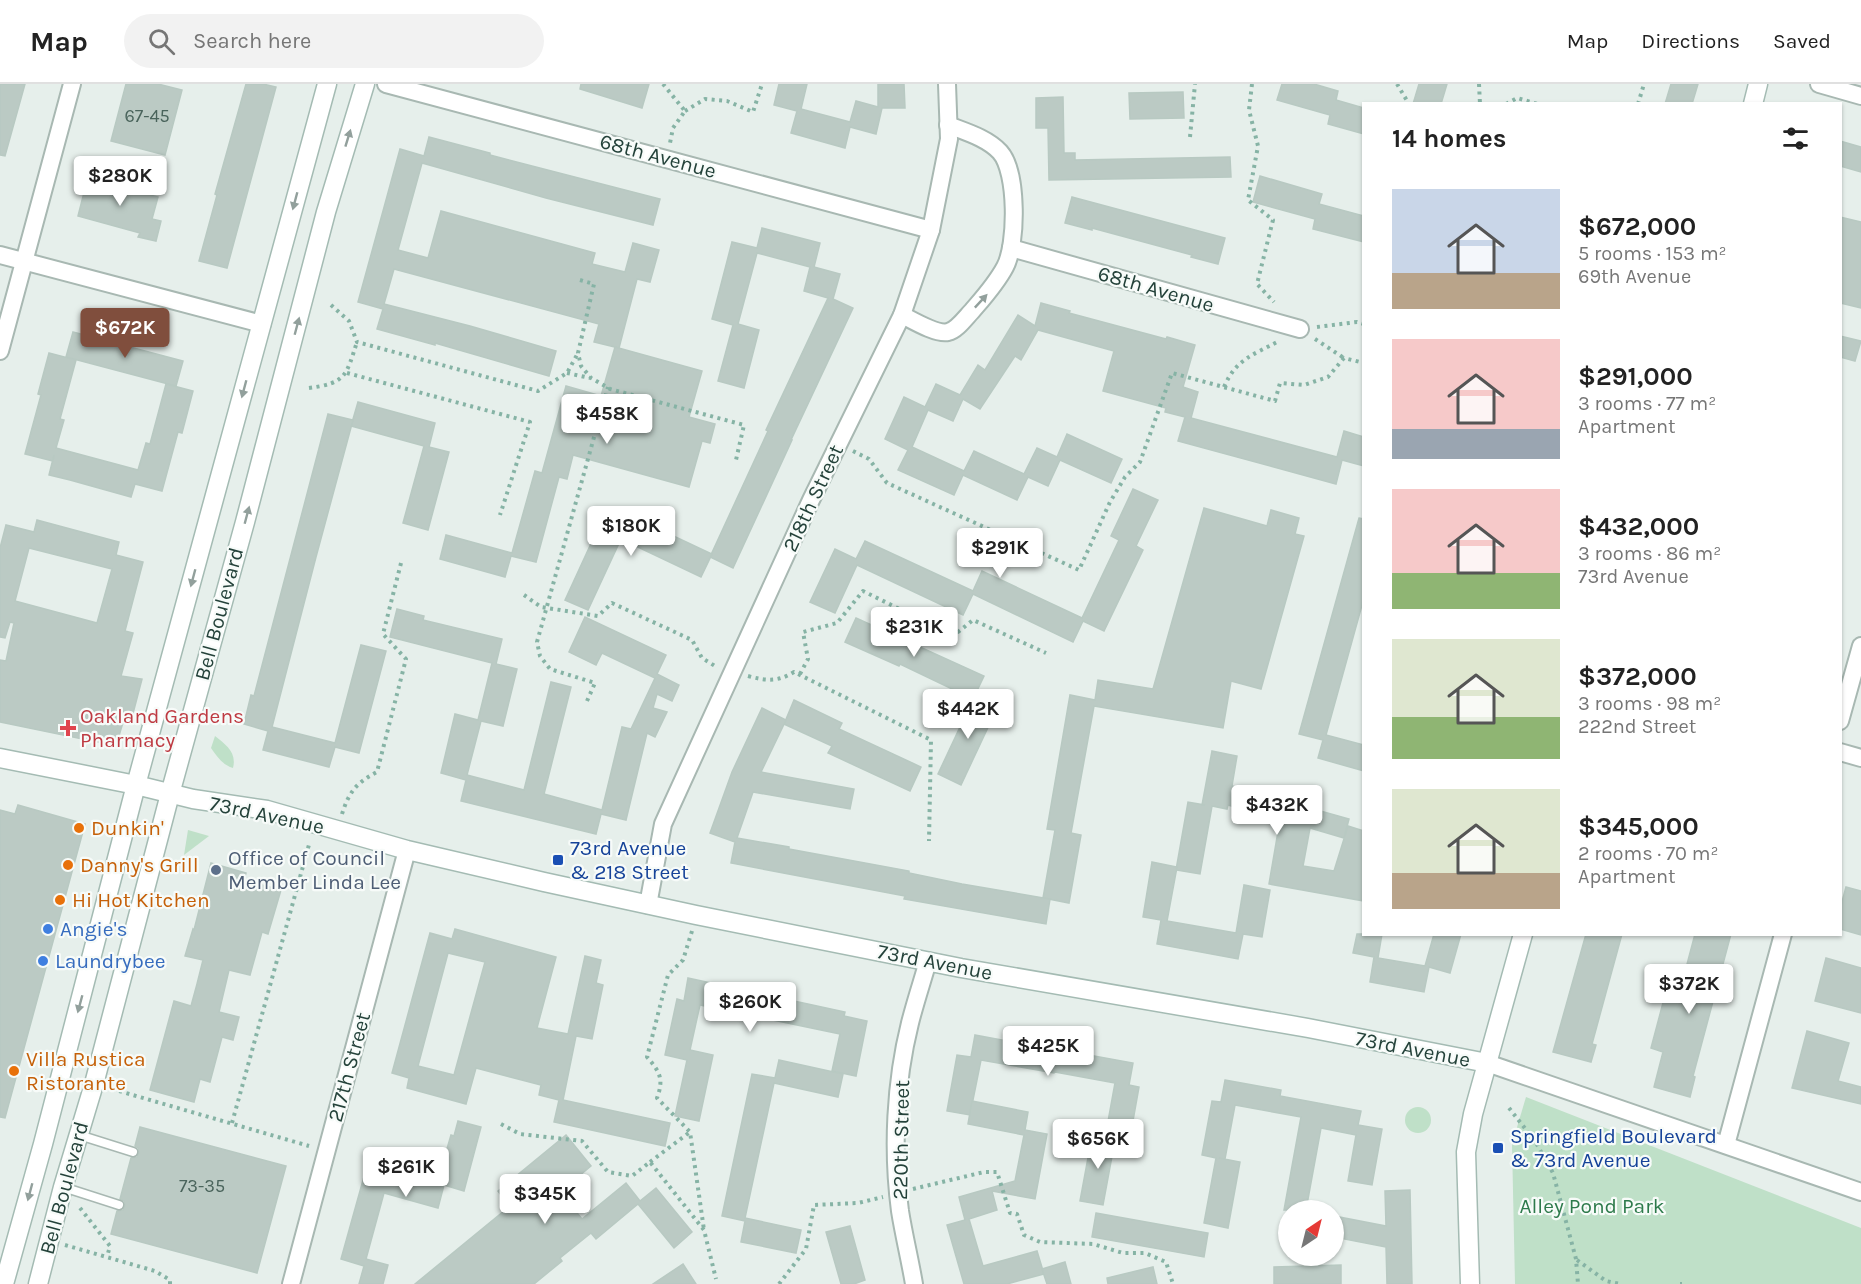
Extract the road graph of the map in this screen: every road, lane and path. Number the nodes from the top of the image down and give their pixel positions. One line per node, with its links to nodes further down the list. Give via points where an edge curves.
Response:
1 (72, 84): 29 (street)
2 (327, 84): 35 (street, Bell Boulevard, one-way to 35)
3 (365, 84): 64 (street, Bell Boulevard, one-way to 3, via 326,212)
4 (386, 84): 25 (street, 68th Avenue)
5 (663, 84): 22 (path)
6 (762, 84): 22 (path, via 753,112 727,101 705,99)
7 (947, 84): 23 (street, 218th Street)
8 (1195, 84): 24 (path)
9 (1252, 84): 32 (path, via 1249,110 1258,146 1248,201 1273,220 1257,284)
10 (1397, 84): 16 (path)
11 (1479, 84): 17 (path)
12 (1644, 84): 20 (path)
13 (1758, 84): 21 (street)
14 (1819, 84): 15 (street)
15 (1861, 96)
16 (1408, 102)
17 (1480, 102)
18 (1510, 102): 19 (path, via 1517,98)
19 (1531, 102)
20 (1639, 102)
21 (1754, 102)
22 (685, 111): 25 (path, via 673,128)
23 (948, 125): 26 (street, 218th Street, via 949,139); 27 (street, via 983,139 1001,152 1007,163 1013,186)
24 (1190, 137)
25 (668, 159): 26 (street, 68th Avenue)
26 (931, 230): 33 (street, 218th Street)
27 (1011, 248): 33 (street, one-way to 27, via 936,331 948,332 958,326 990,291 1006,266); 36 (street, 68th Avenue)
28 (0, 255): 29 (street)
29 (24, 261): 35 (street); 38 (street)
30 (580, 280): 39 (path, via 594,284)
31 (331, 305): 37 (path, via 349,321)
32 (1279, 307)
33 (902, 315): 48 (street, 218th Street)
34 (1362, 323): 36 (path)
35 (262, 324): 63 (street, Bell Boulevard, one-way to 63)
36 (1300, 329): 40 (path); 46 (path, via 1240,362)
37 (357, 342): 42 (path); 43 (path, via 538,391)
38 (0, 351)
39 (578, 353): 43 (path); 44 (path, via 581,366)
40 (1344, 358): 41 (path); 46 (path, via 1328,377 1304,385 1280,383 1275,401)
41 (1362, 362)
42 (347, 373): 47 (path, via 328,385); 50 (path, via 530,422)
43 (567, 373): 44 (path)
44 (591, 378): 45 (path)
45 (608, 387): 49 (path, via 744,425); 53 (path)
46 (1224, 387): 48 (path, via 1172,373 1140,462 1110,502 1079,570 886,483 869,459)
47 (309, 388)
48 (839, 443): 56 (street, 218th Street)
49 (736, 460)
50 (500, 515)
51 (401, 563): 66 (path, via 383,634 406,659 377,772 352,790)
52 (524, 595): 53 (path)
53 (547, 608): 56 (path, via 597,616 612,603 692,640 702,658); 58 (path, via 537,642 540,656 550,669 595,683)
54 (1861, 646): 59 (street)
55 (1046, 653): 57 (path, via 973,620 958,632 946,632 863,591 837,623 803,632 808,659)
56 (732, 673): 57 (path, via 765,681 794,672); 69 (street, 218th Street, via 663,824)
57 (800, 674): 67 (path, via 931,740)
58 (587, 701)
59 (1842, 714)
60 (1842, 753): 62 (street)
61 (0, 758): 63 (street, 73rd Avenue)
62 (1861, 758)
63 (136, 784): 64 (street, 73rd Avenue); 94 (street, Bell Boulevard, one-way to 94)
64 (170, 794): 65 (street, 73rd Avenue, via 267,810); 75 (street, Bell Boulevard)
65 (316, 824): 66 (street, 73rd Avenue); 77 (path)
66 (337, 831): 68 (street, 73rd Avenue)
67 (929, 841)
68 (407, 850): 69 (street, 73rd Avenue); 82 (street, 217th Street)
69 (648, 905): 70 (street, 73rd Avenue)
70 (696, 915): 73 (street, 73rd Avenue); 79 (path, via 683,960 668,975 647,1058 658,1069 661,1080 657,1098)
71 (1522, 936): 74 (street)
72 (1782, 936): 81 (street)
73 (927, 961): 74 (street, 73rd Avenue); 87 (street, 220th Street, via 901,1072 897,1125)
74 (1487, 1063): 81 (street, 73rd Avenue); 101 (street, via 1466,1152)
75 (94, 1084): 77 (path); 80 (street, Bell Boulevard)
76 (1509, 1108): 92 (path, via 1535,1141 1552,1173)
77 (232, 1123): 82 (path)
78 (501, 1124): 84 (path, via 520,1134 582,1141 608,1172 632,1176)
79 (690, 1132): 84 (path); 89 (path)
80 (78, 1135): 83 (lane); 85 (street, Bell Boulevard)
81 (1726, 1145): 86 (street, 73rd Avenue)
82 (327, 1151): 97 (street, 217th Street)
83 (133, 1152)
84 (650, 1162): 89 (path)
85 (63, 1187): 88 (lane); 90 (street, Bell Boulevard); 91 (path, via 110,1246)
86 (1861, 1192)
87 (899, 1193): 98 (path, via 858,1203 814,1205 806,1250); 99 (street, 220th Street); 100 (path, via 997,1172 1010,1213 1017,1214 1024,1235 1040,1242 1093,1244 1123,1253 1145,1253 1166,1262)
88 (119, 1205)
89 (704, 1230): 93 (path)
90 (49, 1242): 91 (path); 95 (street, Bell Boulevard)
91 (107, 1257): 96 (path, via 155,1271 170,1280)
92 (1576, 1259): 102 (path); 103 (path, via 1606,1281)
93 (716, 1279)
94 (4, 1284)
95 (38, 1284)
96 (170, 1284)
97 (291, 1284)
98 (779, 1284)
99 (914, 1284)
100 (1173, 1284)
101 (1470, 1284)
102 (1578, 1284)
103 (1620, 1284)

